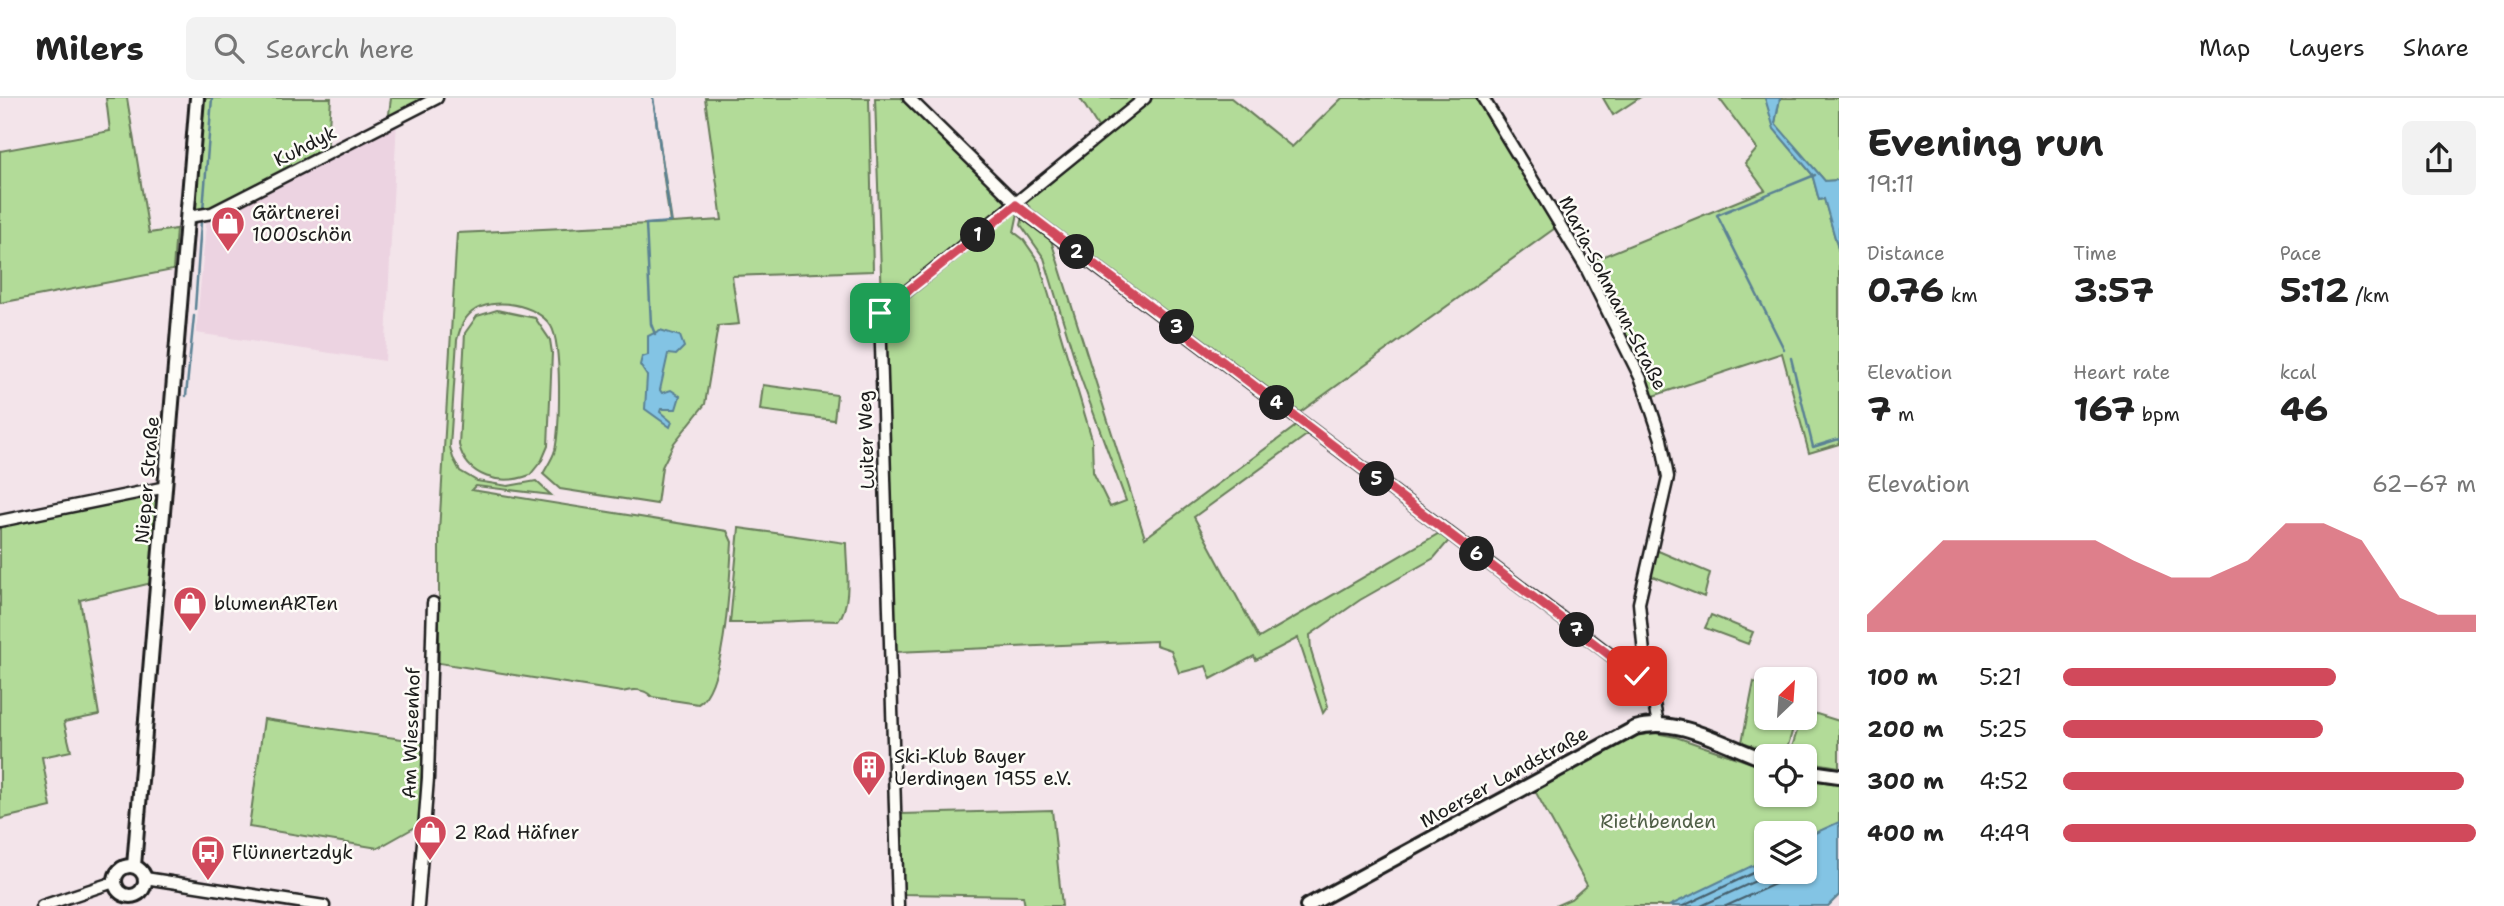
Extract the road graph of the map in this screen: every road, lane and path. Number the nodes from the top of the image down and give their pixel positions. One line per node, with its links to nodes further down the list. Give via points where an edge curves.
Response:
1 (197, 98): 7 (main road, Nieper Straße)
2 (437, 98): 7 (street, Kuhdyk, via 212,213)
3 (909, 98): 6 (street)
4 (1145, 98): 6 (street, Luiter Weg)
5 (1483, 98): 11 (street, Maria-Sohmann-Straße, via 1585,266 1641,379 1661,439 1668,477 1639,603)
6 (1016, 205): 11 (street); 23 (street, Luiter Weg, via 880,313)
7 (188, 217): 8 (main road, Nieper Straße)
8 (166, 487): 9 (street); 16 (main road, Nieper Straße)
9 (0, 521)
10 (433, 603): 22 (street, Am Wiesenhof, via 428,778)
11 (1650, 685): 12 (street, Maria-Sohmann-Straße)
12 (1658, 724): 13 (main road, Moerser Landstraße, via 1679,727); 24 (main road, Moerser Landstraße, via 1626,732)
13 (1754, 755)
14 (1817, 773): 15 (main road)
15 (1839, 776)
16 (134, 866): 17 (main road); 18 (main road, via 122,867)
17 (145, 878): 19 (main road); 21 (street)
18 (114, 882): 19 (main road); 20 (street)
19 (133, 901)
20 (42, 906)
21 (322, 906)
22 (418, 906)
23 (898, 906)
24 (1307, 906)

